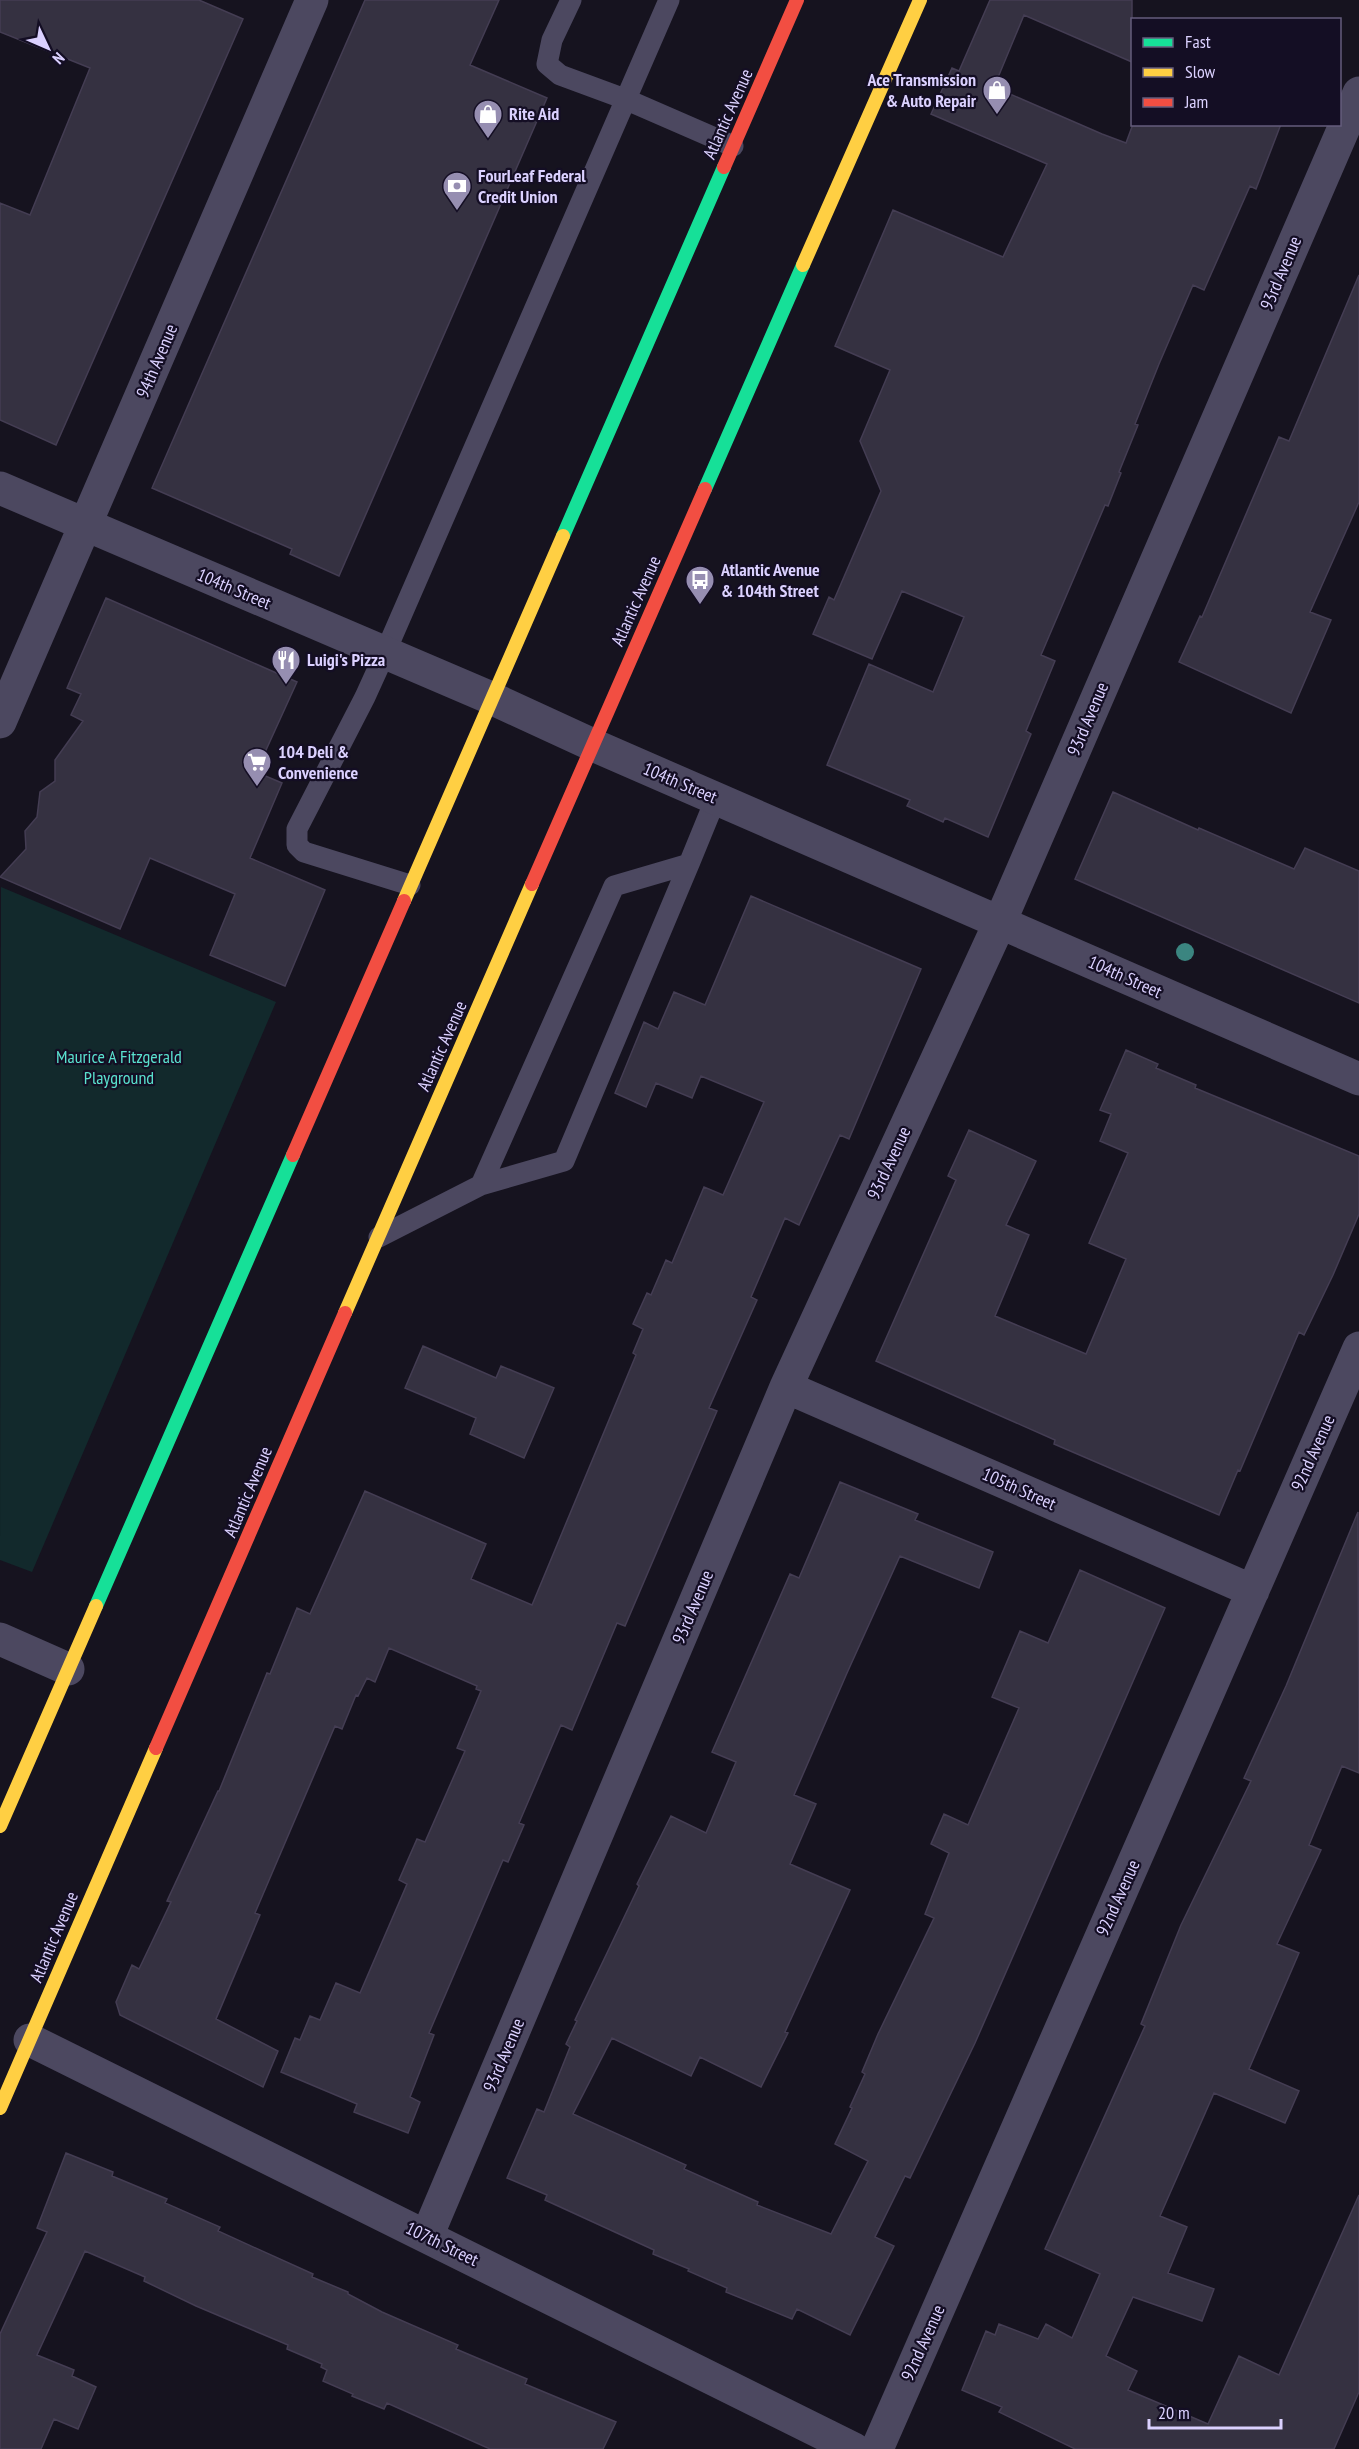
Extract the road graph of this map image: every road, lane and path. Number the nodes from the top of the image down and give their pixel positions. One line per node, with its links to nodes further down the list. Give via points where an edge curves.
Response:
1 (312, 0): 10 (street, 94th Avenue)
2 (571, 0): 7 (lane, via 552,40 547,64 560,75)
3 (669, 0): 7 (lane)
4 (797, 0): 8 (main road, Atlantic Avenue)
5 (920, 0): 14 (main road, Atlantic Avenue)
6 (1359, 93): 18 (street, 93rd Avenue)
7 (625, 99): 8 (lane); 11 (lane)
8 (734, 146): 12 (main road, Atlantic Avenue)
9 (0, 488): 10 (street, 104th Street)
10 (86, 526): 11 (street, 104th Street); 13 (street, 94th Avenue)
11 (385, 653): 12 (street, 104th Street); 17 (lane, via 297,829 297,845 304,852)
12 (491, 698): 14 (street, 104th Street); 17 (main road, Atlantic Avenue)
13 (0, 722)
14 (593, 745): 15 (street, 104th Street); 21 (main road, Atlantic Avenue)
15 (716, 798): 16 (lane); 18 (street, 104th Street)
16 (689, 864): 20 (lane, via 614,886); 20 (lane, via 564,1161)
17 (410, 885): 26 (main road, Atlantic Avenue)
18 (1000, 922): 19 (street, 104th Street); 23 (street, 93rd Avenue)
19 (1359, 1079)
20 (480, 1185): 21 (lane)
21 (379, 1237): 28 (main road, Atlantic Avenue)
22 (1359, 1348): 24 (street, 92nd Avenue)
23 (786, 1387): 24 (street, 105th Street); 30 (street, 93rd Avenue)
24 (1253, 1591): 32 (street, 92nd Avenue)
25 (0, 1639): 26 (street)
26 (68, 1668): 27 (main road, Atlantic Avenue)
27 (0, 1826)
28 (30, 2040): 29 (main road, Atlantic Avenue); 30 (street, 107th Street)
29 (0, 2108)
30 (427, 2236): 31 (street, 107th Street)
31 (854, 2449)
32 (877, 2449)

